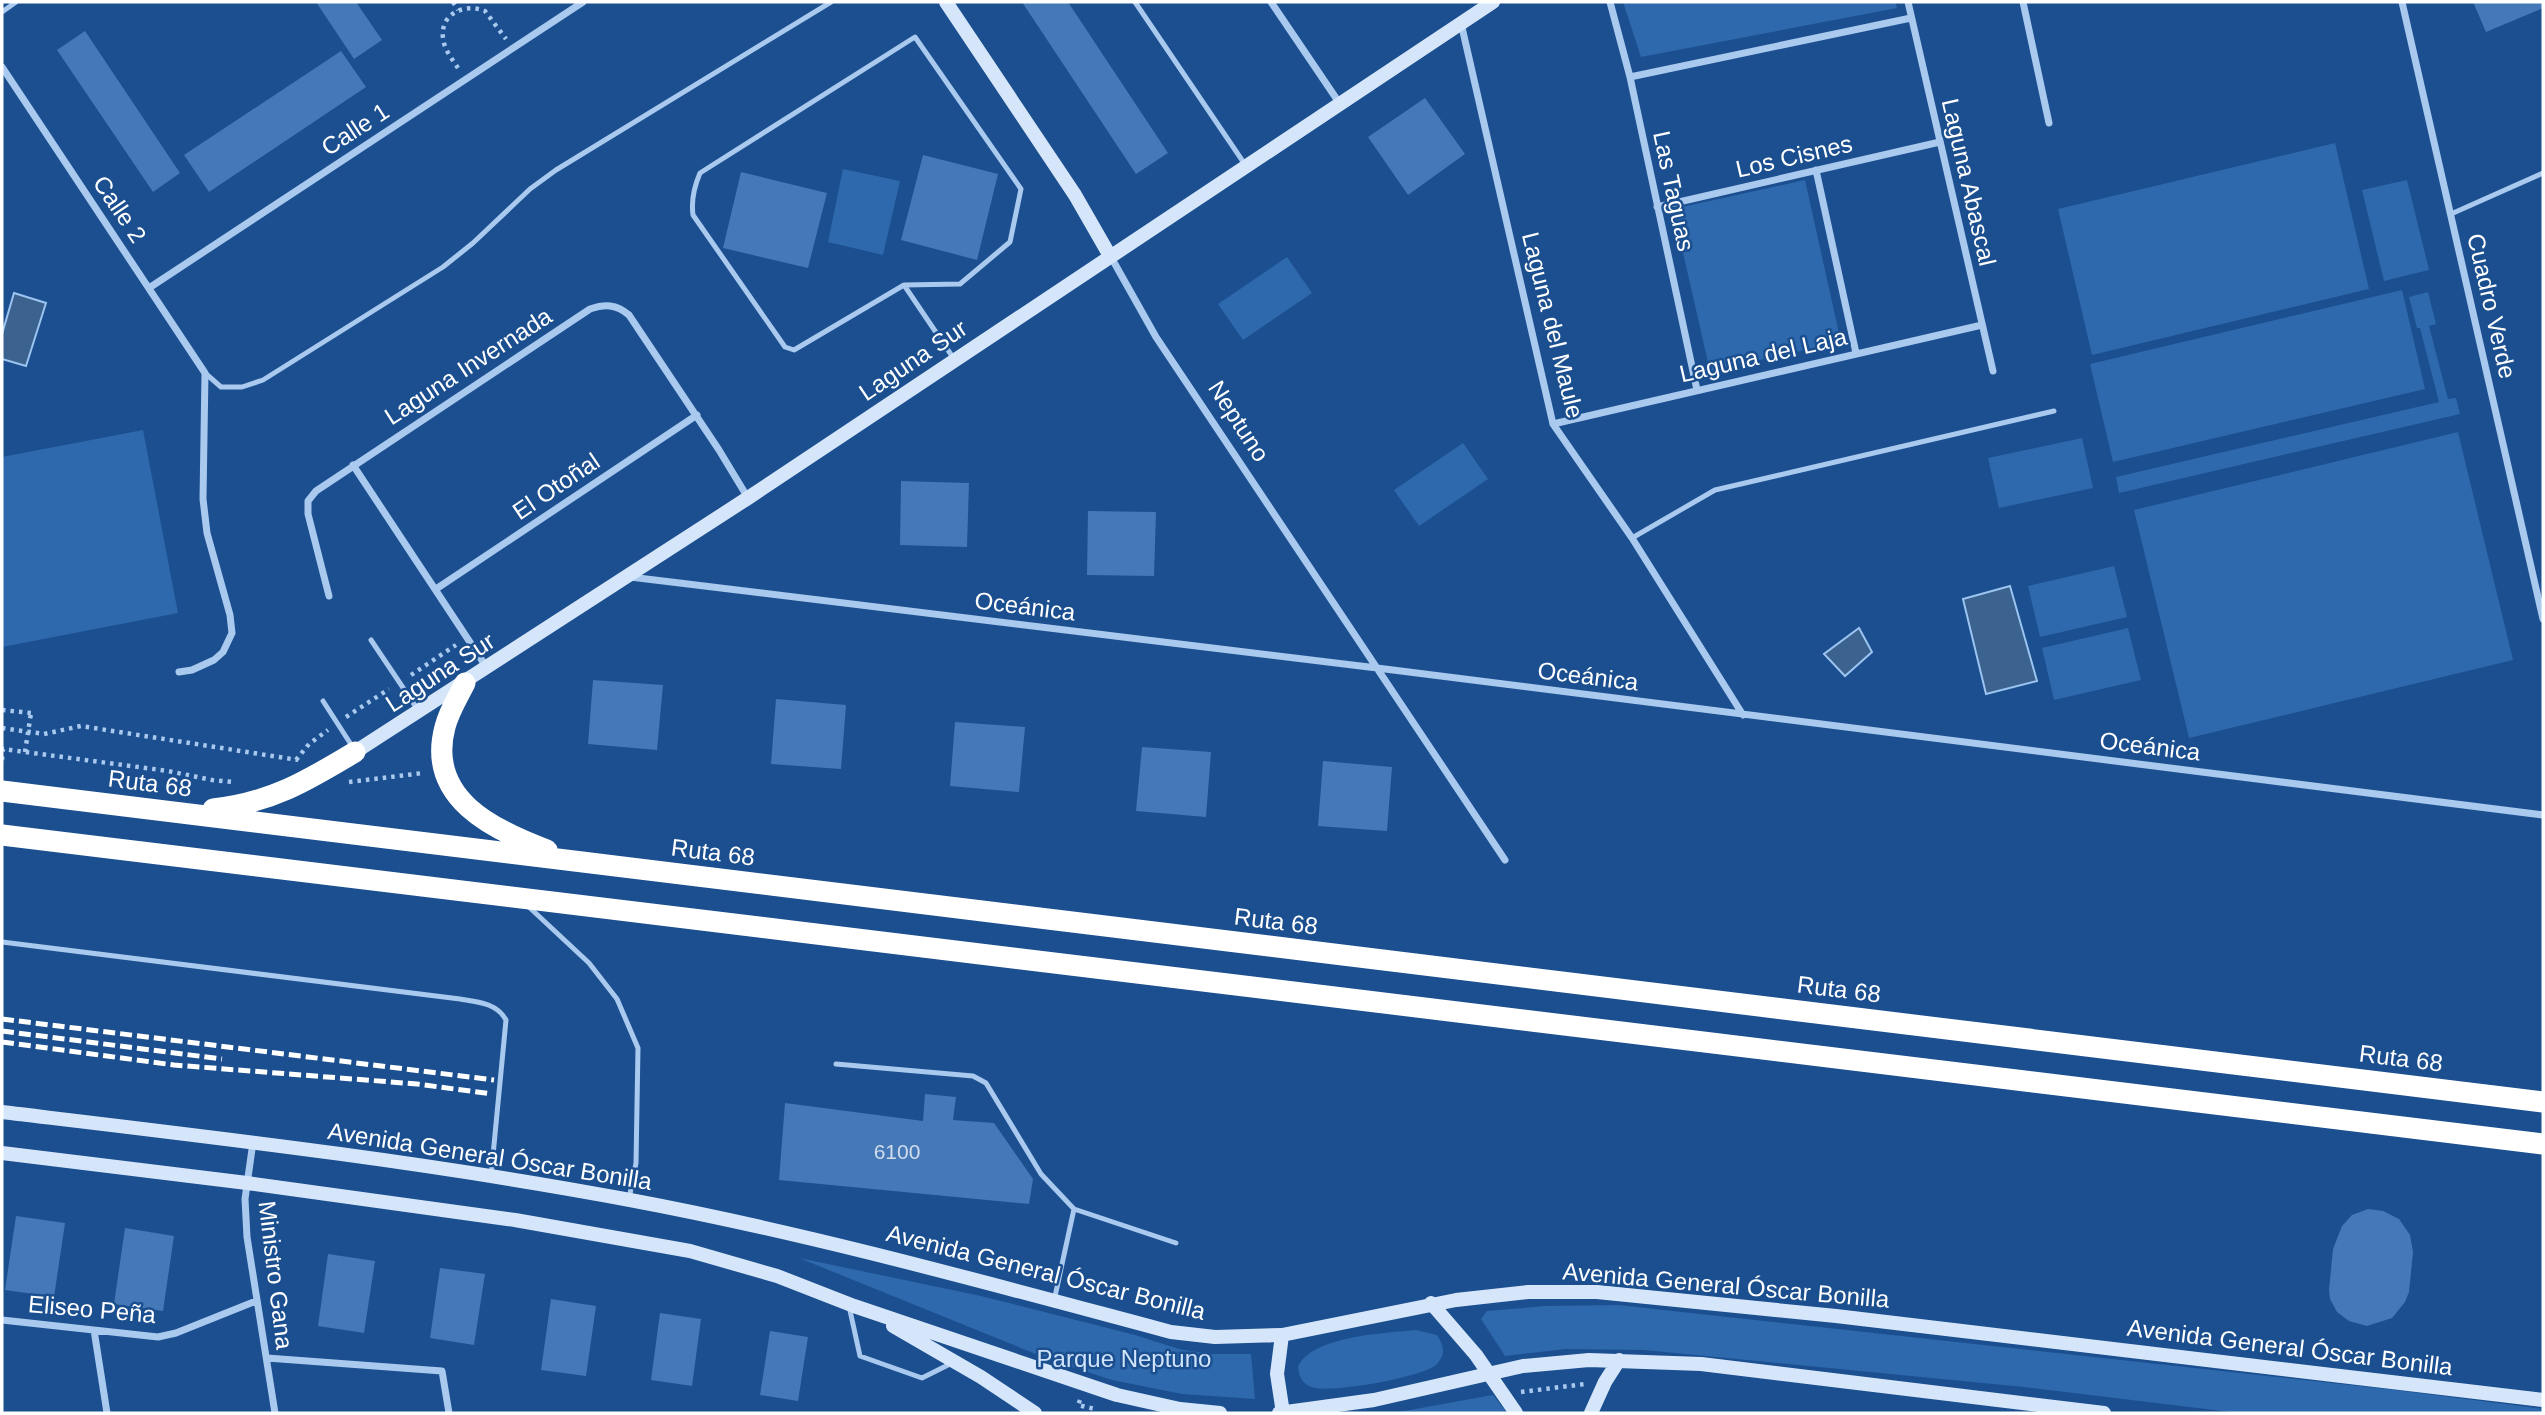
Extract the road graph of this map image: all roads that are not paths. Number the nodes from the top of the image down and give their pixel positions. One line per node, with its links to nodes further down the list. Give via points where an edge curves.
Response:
1 (16, 2): 12 (lane)
2 (583, 2): 27 (street, Calle 1)
3 (831, 2): 32 (lane, via 556,170 443,267 272,375 232,388 222,387)
4 (946, 2): 25 (main road, Neptuno, via 1075,195)
5 (1135, 2): 20 (lane)
6 (1271, 2): 17 (street)
7 (1493, 2): 14 (main road, Laguna Sur)
8 (1610, 2): 16 (street, Las Taguas)
9 (1908, 2): 13 (street, Laguna Abascal)
10 (2023, 2): 18 (street)
11 (2402, 2): 24 (street, Cuadro Verde)
12 (2, 12)
13 (1911, 18): 16 (street); 19 (street, Laguna Abascal)
14 (1461, 23): 17 (main road, Laguna Sur); 36 (street, Laguna del Maule)
15 (2, 67): 27 (street, Calle 2)
16 (1630, 77): 23 (street, Las Taguas)
17 (1340, 104): 20 (main road, Laguna Sur)
18 (2049, 123)
19 (1940, 142): 21 (street, Los Cisnes); 28 (street, Laguna Abascal)
20 (1245, 166): 25 (main road, Laguna Sur)
21 (1816, 170): 23 (street, Los Cisnes); 29 (street)
22 (2543, 173): 24 (lane)
23 (1657, 207): 33 (street, Las Taguas)
24 (2451, 214): 43 (street, Cuadro Verde)
25 (1110, 256): 30 (main road, Laguna Sur); 46 (street, Neptuno, via 1156,337)
26 (904, 285): 26 (lane, via 794,350 785,347 693,215 692,205 700,173 915,37 1021,189 1010,242 960,284); 30 (lane)
27 (149, 288): 32 (street, Calle 2)
28 (1982, 325): 29 (street, Laguna del Laja); 31 (street, Laguna Abascal)
29 (1856, 353): 33 (street, Laguna del Laja)
30 (954, 360): 38 (main road, Laguna Sur)
31 (1993, 371)
32 (205, 373): 47 (street, via 203,506 232,633 214,660)
33 (1698, 390): 36 (street, Laguna del Laja)
34 (2054, 411): 39 (lane, via 1715,490)
35 (697, 415): 37 (street, Laguna Invernada, via 629,316 621,309 600,305); 38 (street, Laguna Invernada); 41 (street, El Otoñal)
36 (1553, 424): 39 (street, Laguna del Maule)
37 (353, 465): 41 (street); 42 (street, via 308,501)
38 (748, 498): 40 (main road, Laguna Sur)
39 (1632, 538): 51 (street, Laguna del Maule)
40 (627, 576): 45 (main road, Laguna Sur); 46 (street, Oceánica)
41 (436, 589): 45 (street)
42 (329, 596)
43 (2543, 619)
44 (371, 640): 50 (lane)
45 (488, 668): 48 (main road, Laguna Sur)
46 (1377, 668): 51 (street, Oceánica); 57 (street, Neptuno)
47 (179, 672)
48 (465, 683): 50 (main road, Laguna Sur); 58 (highway, via 442,745 453,788 486,823)
49 (323, 701): 52 (lane)
50 (419, 713): 52 (main road, Laguna Sur)
51 (1743, 715): 55 (street, Oceánica)
52 (355, 752): 54 (highway, via 270,797)
53 (2, 791): 54 (highway, Ruta 68)
54 (182, 813): 58 (highway, Ruta 68)
55 (2543, 815)
56 (2, 835): 59 (highway)
57 (1505, 860)
58 (582, 862): 62 (highway, Ruta 68)
59 (520, 898): 65 (highway); 69 (lane, via 589,962 617,999 638,1048 636,1163)
60 (2, 942): 67 (lane, via 469,1000 494,1007 506,1020)
61 (836, 1064): 70 (lane, via 973,1076 986,1083 1041,1174)
62 (2543, 1102)
63 (2, 1112): 64 (main road, Avenida General Óscar Bonilla)
64 (253, 1142): 67 (main road, Avenida General Óscar Bonilla); 68 (street, Ministro Gana)
65 (2543, 1144)
66 (2, 1153): 68 (main road)
67 (490, 1177): 69 (main road, Avenida General Óscar Bonilla)
68 (247, 1183): 72 (street, Ministro Gana, via 247,1237); 75 (main road, via 641,1241 738,1264)
69 (629, 1199): 73 (main road, Avenida General Óscar Bonilla, via 906,1261)
70 (1074, 1209): 71 (lane); 73 (lane)
71 (1176, 1242)
72 (256, 1301): 77 (street, Eliseo Peña, via 176,1334); 79 (street, Ministro Gana)
73 (1054, 1301): 78 (main road, Avenida General Óscar Bonilla, via 1171,1332 1215,1337)
74 (1431, 1303): 78 (main road, Avenida General Óscar Bonilla); 82 (main road); 83 (main road, Avenida General Óscar Bonilla, via 1528,1292 1597,1292)
75 (851, 1304): 81 (main road); 81 (lane, via 860,1356 922,1378); 88 (main road, via 1117,1395)
76 (2, 1320): 77 (street, Eliseo Peña)
77 (94, 1331): 84 (street)
78 (1282, 1335): 89 (main road, via 1277,1374)
79 (267, 1358): 85 (street, Ministro Gana); 86 (street, via 442,1371)
80 (1619, 1360): 82 (main road, via 1558,1361); 91 (main road); 92 (main road, via 1701,1364)
81 (955, 1361): 87 (main road)
82 (1489, 1374): 89 (main road, via 1374,1400); 90 (main road)
83 (2543, 1400)
84 (107, 1413)
85 (275, 1413)
86 (449, 1413)
87 (1035, 1413)
88 (1220, 1413)
89 (1282, 1413)
90 (1516, 1413)
91 (1591, 1413)
92 (2104, 1413)

